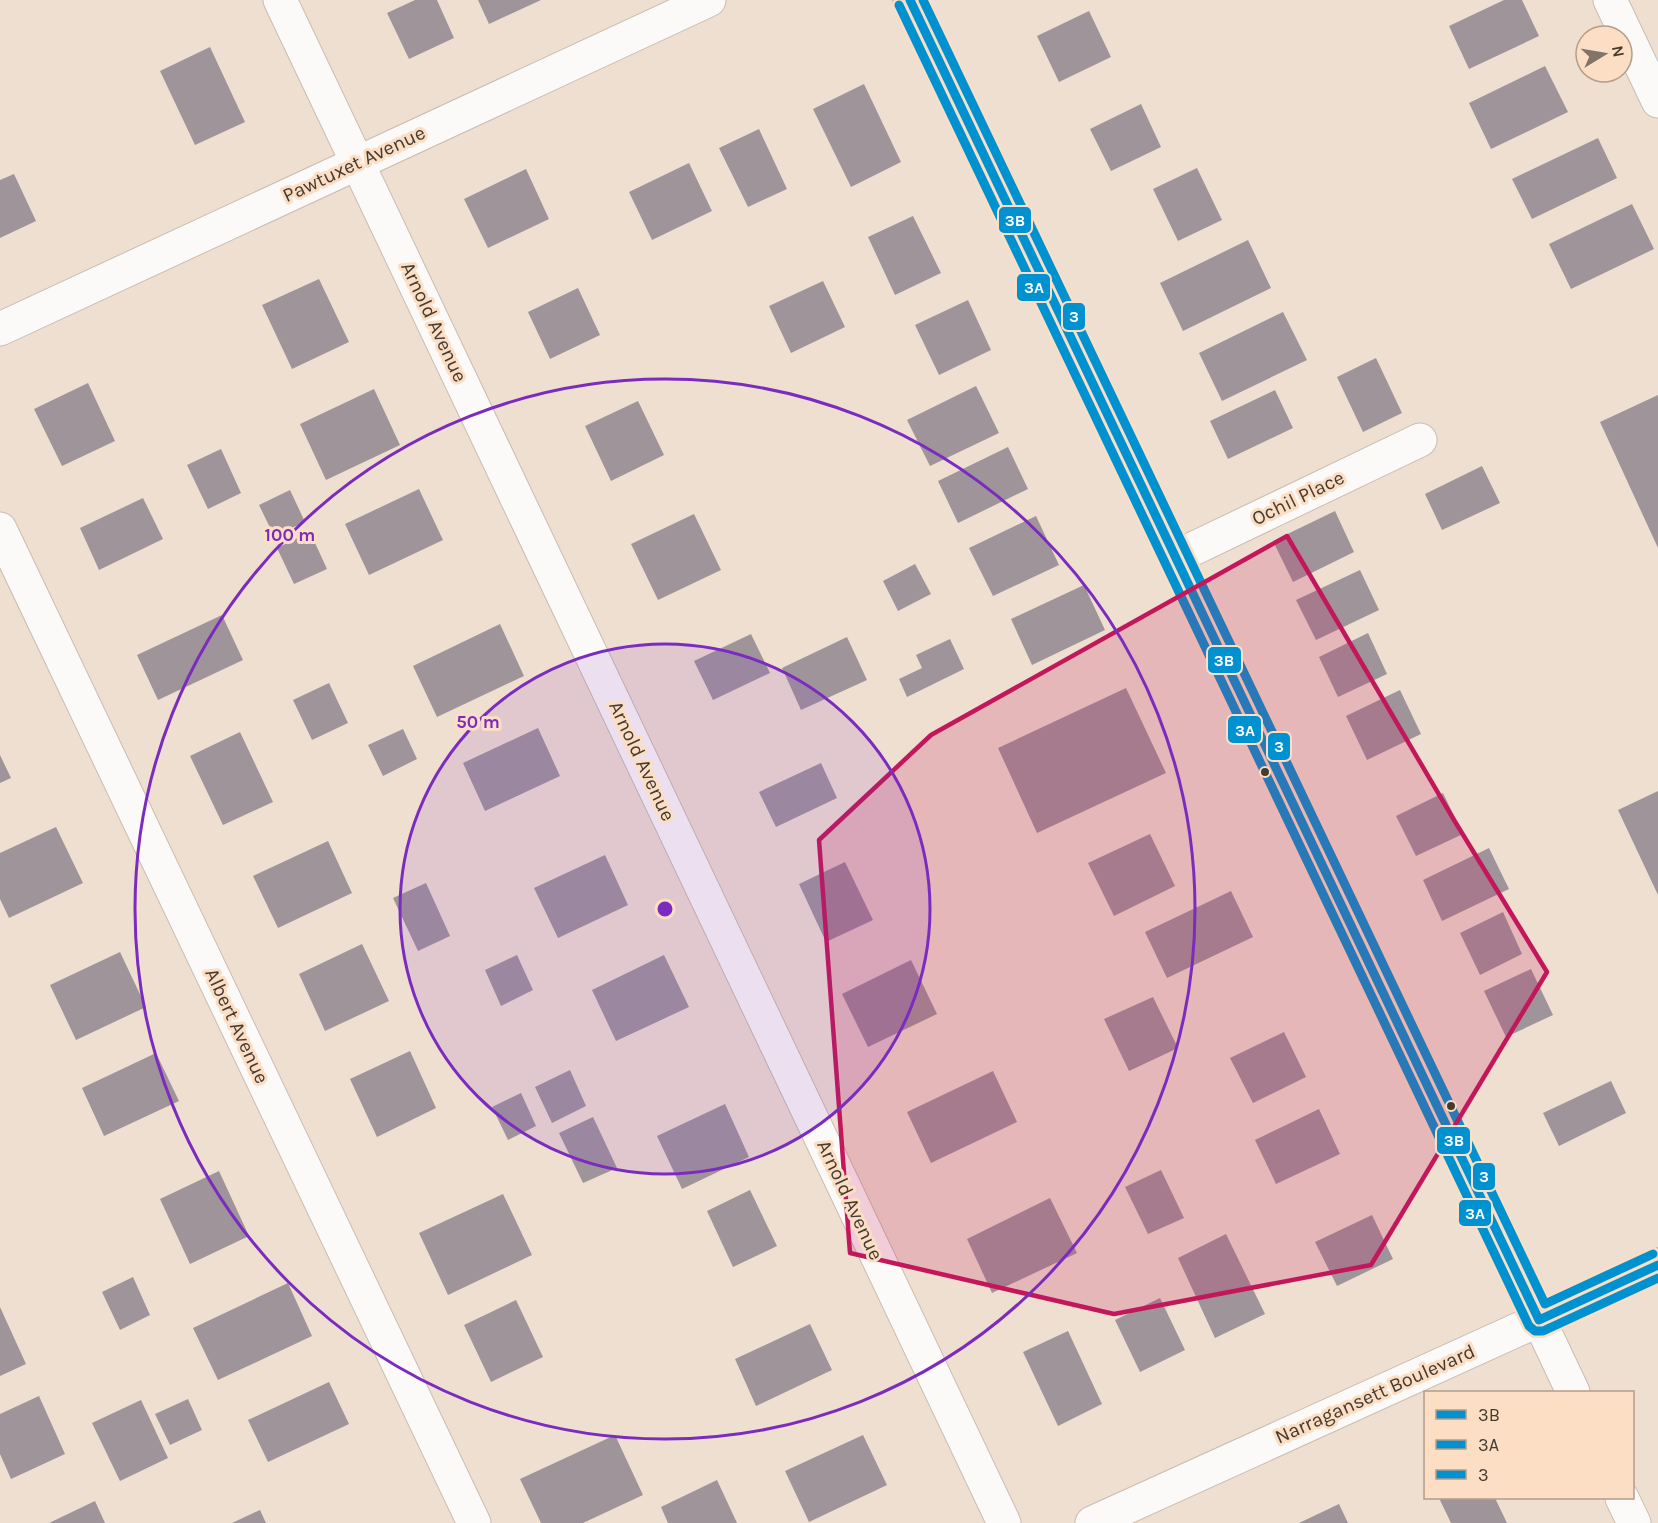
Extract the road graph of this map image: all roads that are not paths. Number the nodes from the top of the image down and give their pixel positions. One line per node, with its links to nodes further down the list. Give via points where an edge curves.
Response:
1 (280, 0): 10 (street, Arnold Avenue)
2 (709, 0): 10 (street, Pawtuxet Avenue)
3 (910, 0): 14 (main road)
4 (1610, 0): 6 (street)
5 (1626, 0): 7 (street)
6 (1622, 24)
7 (1627, 24)
8 (1634, 50): 9 (street)
9 (1658, 101)
10 (358, 162): 11 (street, Pawtuxet Avenue); 20 (street, Arnold Avenue)
11 (0, 329)
12 (1420, 440): 14 (street, Ochil Place)
13 (0, 529): 19 (street, Albert Avenue)
14 (1176, 557): 16 (main road)
15 (1658, 1265): 16 (main road, Narragansett Boulevard)
16 (1539, 1320): 17 (street); 21 (street, Narragansett Boulevard)
17 (1573, 1391)
18 (1623, 1499): 22 (street)
19 (474, 1523)
20 (1004, 1523)
21 (1092, 1523)
22 (1634, 1523)

